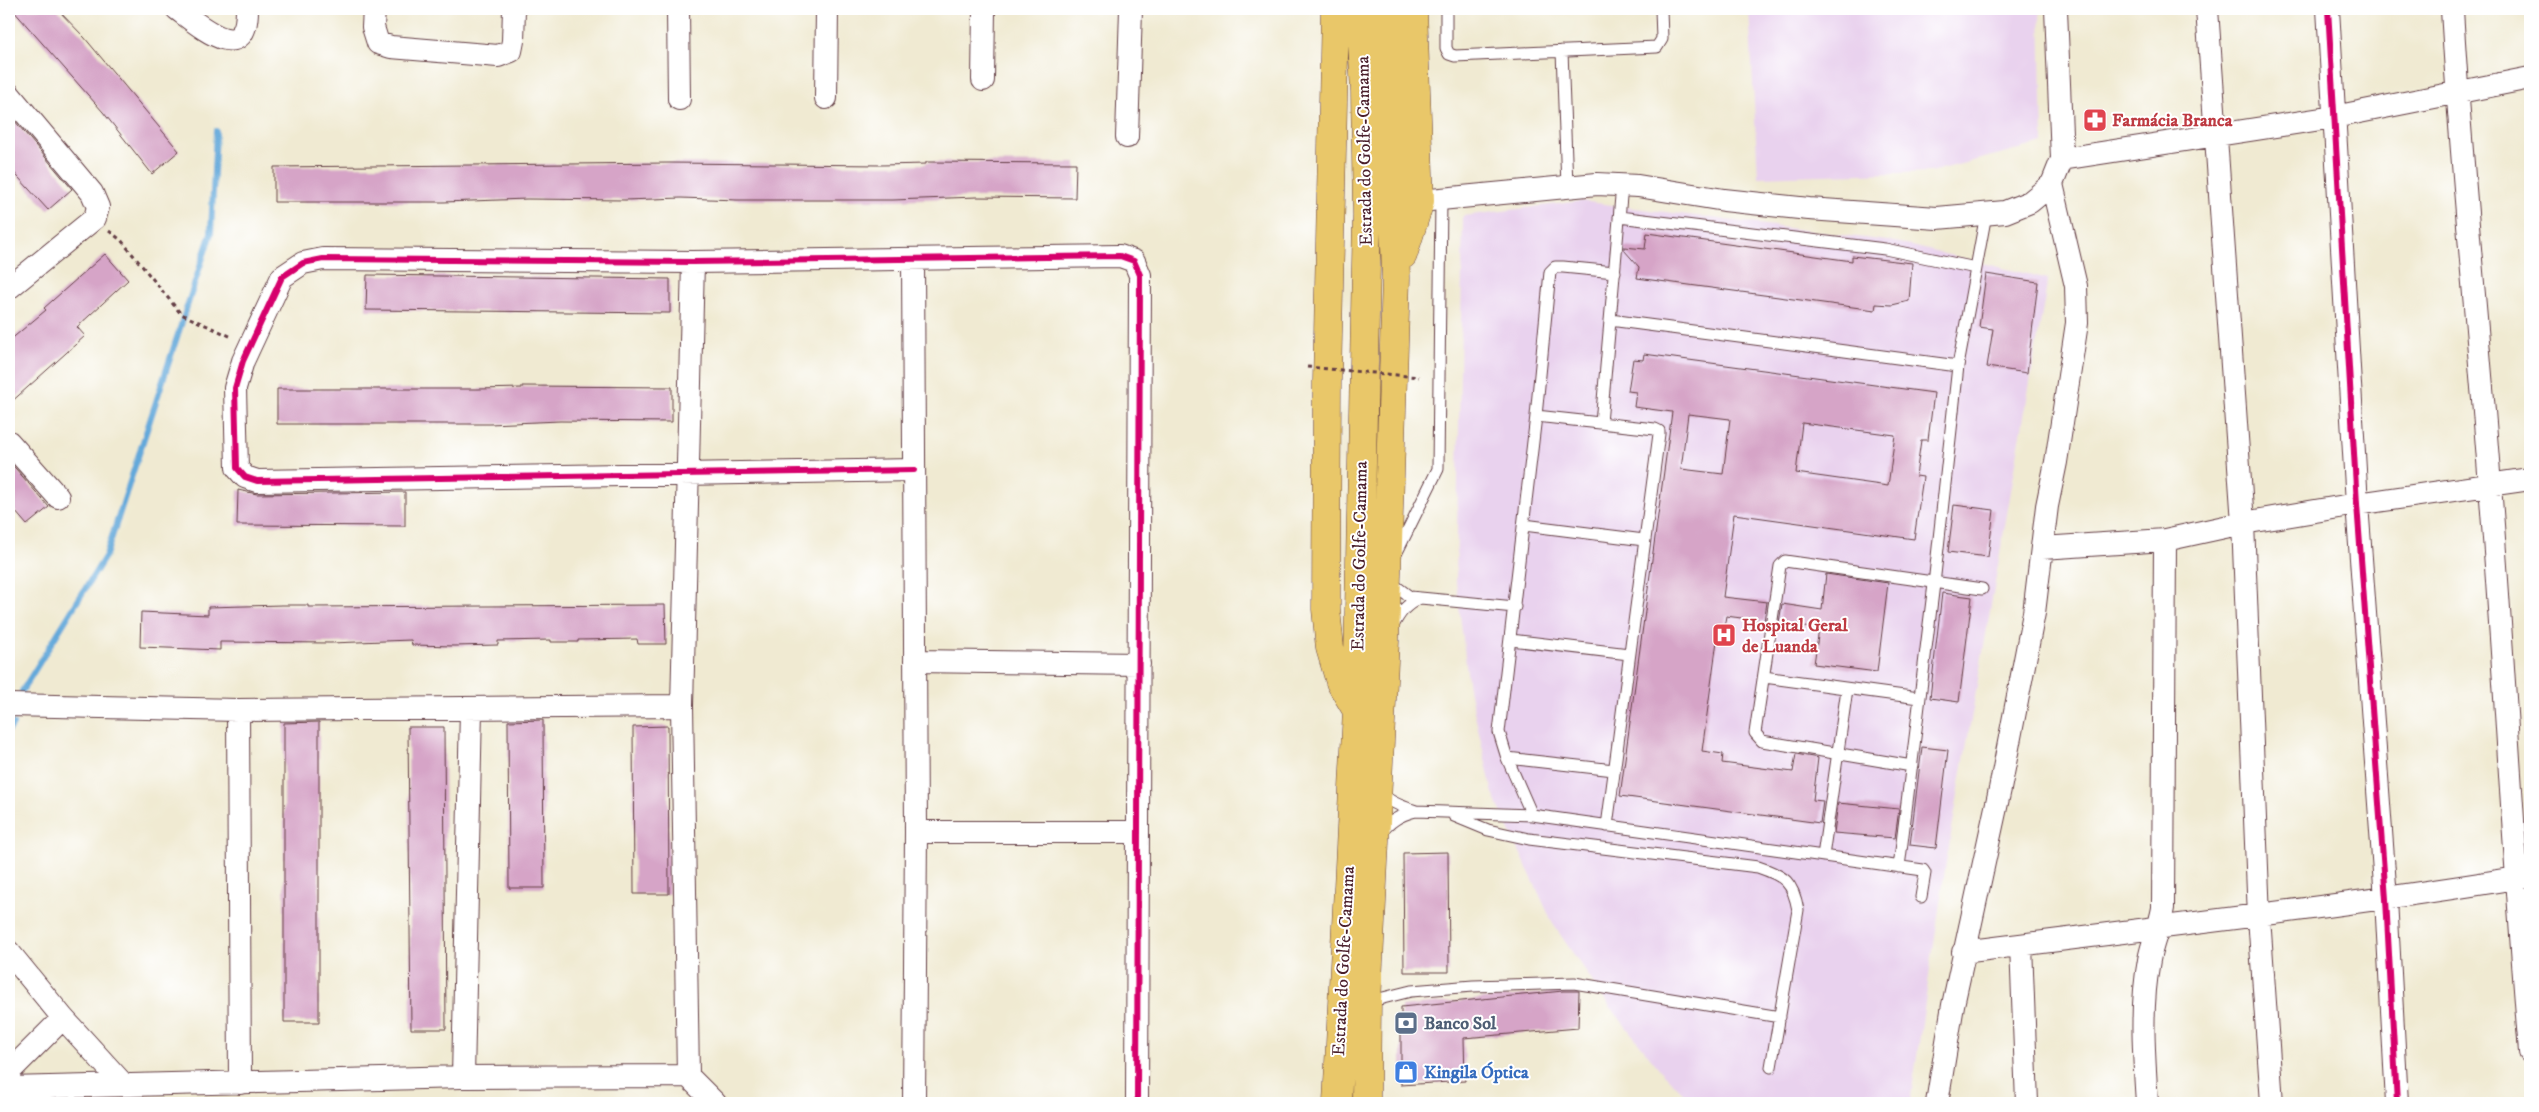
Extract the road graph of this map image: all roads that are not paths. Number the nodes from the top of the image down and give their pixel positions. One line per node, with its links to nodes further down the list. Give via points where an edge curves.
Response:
1 (178, 9): 2 (street, via 210,34 224,40 239,36 247,26)
2 (247, 9)
3 (374, 9): 4 (street, via 378,43 391,47 498,56 511,51)
4 (514, 9)
5 (678, 9): 25 (street)
6 (827, 9): 24 (street)
7 (984, 9): 21 (street)
8 (1131, 9): 28 (street)
9 (1335, 9): 75 (highway, via 1326,609 1332,657 1340,682)
10 (1360, 9): 75 (highway, Estrada do Golfe-Camama, via 1365,91 1366,215)
11 (1388, 9): 40 (highway, Estrada do Golfe-Camama)
12 (1413, 9): 33 (highway)
13 (1446, 9): 19 (lane, via 1446,48 1449,54)
14 (1661, 9): 19 (lane, via 1662,39 1657,47)
15 (2056, 9): 29 (street)
16 (2207, 9): 27 (street)
17 (2328, 9): 26 (street)
18 (2452, 9): 22 (street)
19 (1562, 51): 32 (lane)
20 (2530, 78): 22 (street)
21 (983, 80)
22 (2457, 91): 26 (street); 50 (street)
23 (9, 94): 41 (street, via 92,193 98,207 95,218)
24 (826, 98)
25 (679, 99)
26 (2334, 116): 27 (street); 52 (street)
27 (2215, 133): 29 (street); 53 (street)
28 (1127, 137)
29 (2062, 159): 30 (street)
30 (2052, 184): 34 (street, via 2030,202 2005,212); 57 (street, via 2076,286 2077,323)
31 (1622, 185): 32 (street); 34 (street, via 1809,209 1936,218); 35 (lane)
32 (1567, 186): 33 (street)
33 (1430, 200): 40 (highway); 58 (lane, via 1438,469)
34 (1986, 214): 38 (lane)
35 (1619, 217): 38 (lane, via 1886,250); 39 (lane)
36 (913, 259): 37 (street); 47 (street); 67 (street, via 1120,256 1134,261 1140,275)
37 (693, 262): 48 (street); 48 (street, via 323,259 303,263 282,277 235,388 236,468 245,477 257,481)
38 (1976, 268): 43 (lane)
39 (1615, 272): 42 (lane); 44 (lane, via 1563,267 1556,267 1550,272)
40 (1396, 278): 58 (highway, Estrada do Golfe-Camama)
41 (9, 288)
42 (1610, 320): 43 (lane); 45 (lane)
43 (1958, 366): 59 (lane)
44 (1536, 416): 45 (lane); 54 (lane)
45 (1601, 423): 55 (lane, via 1659,431)
46 (9, 442): 51 (street)
47 (914, 470): 48 (street); 66 (street)
48 (687, 473): 72 (street)
49 (2530, 479): 50 (street)
50 (2490, 486): 52 (street); 90 (street)
51 (58, 497)
52 (2357, 504): 53 (street); 92 (street)
53 (2243, 524): 56 (street); 93 (street)
54 (1524, 525): 55 (lane); 62 (lane)
55 (1644, 540): 65 (lane)
56 (2165, 540): 57 (street); 94 (street, via 2163,908)
57 (2042, 548): 97 (street, via 2034,613 2017,702)
58 (1386, 575): 61 (lane, via 1400,592); 64 (highway, Estrada do Golfe-Camama)
59 (1934, 584): 60 (lane); 68 (lane, via 1785,562 1780,566); 70 (lane)
60 (1982, 589)
61 (1420, 598): 62 (lane); 64 (lane, via 1399,614)
62 (1515, 608): 63 (lane)
63 (1511, 640): 65 (lane); 77 (lane, via 1499,732)
64 (1385, 641): 79 (highway, Estrada do Golfe-Camama)
65 (1629, 654): 80 (lane)
66 (916, 661): 67 (street); 85 (street)
67 (1139, 664): 86 (street)
68 (1764, 677): 69 (lane); 76 (lane, via 1755,733 1758,738)
69 (1847, 689): 70 (lane); 76 (lane)
70 (1919, 698): 78 (lane)
71 (9, 705): 74 (street)
72 (682, 706): 73 (street); 104 (street)
73 (471, 709): 74 (street); 105 (street)
74 (238, 710): 106 (street)
75 (1357, 710): 112 (highway, Estrada do Golfe-Camama)
76 (1836, 754): 78 (lane); 88 (lane)
77 (1507, 758): 80 (lane); 83 (lane)
78 (1912, 766): 89 (lane)
79 (1378, 770): 81 (lane, via 1378,783 1383,795); 87 (highway, Estrada do Golfe-Camama)
80 (1614, 770): 84 (lane)
81 (1416, 811): 82 (lane); 87 (lane, via 1401,815 1385,828)
82 (1450, 814): 83 (lane); 99 (lane, via 1488,830 1529,839 1777,873 1795,894 1798,910)
83 (1532, 815): 84 (lane)
84 (1607, 826): 88 (lane)
85 (916, 832): 86 (street); 110 (street)
86 (1138, 832): 111 (street)
87 (1374, 845): 98 (highway, Estrada do Golfe-Camama)
88 (1823, 856): 89 (lane)
89 (1899, 867): 91 (lane, via 1924,871)
90 (2523, 877): 92 (street); 101 (street)
91 (1921, 898)
92 (2386, 899): 93 (street); 118 (street)
93 (2259, 917): 94 (street); 117 (street)
94 (2160, 927): 95 (street); 116 (street, via 2149,959 2146,983 2143,1030)
95 (2021, 945): 97 (street); 115 (street)
96 (9, 952): 100 (street)
97 (1963, 952): 114 (street)
98 (1367, 1002): 99 (lane, via 1411,991 1574,983); 113 (highway, Estrada do Golfe-Camama)
99 (1780, 1016): 102 (lane)
100 (63, 1018): 103 (street); 107 (street)
101 (2530, 1052)
102 (1771, 1068)
103 (9, 1072)
104 (688, 1076): 105 (street); 109 (street)
105 (464, 1077): 106 (street)
106 (240, 1083): 107 (street)
107 (124, 1085): 108 (street)
108 (9, 1088)
109 (715, 1103)
110 (914, 1103)
111 (1137, 1103)
112 (1337, 1103)
113 (1366, 1103)
114 (1937, 1103)
115 (2027, 1103)
116 (2147, 1103)
117 (2272, 1103)
118 (2397, 1103)

